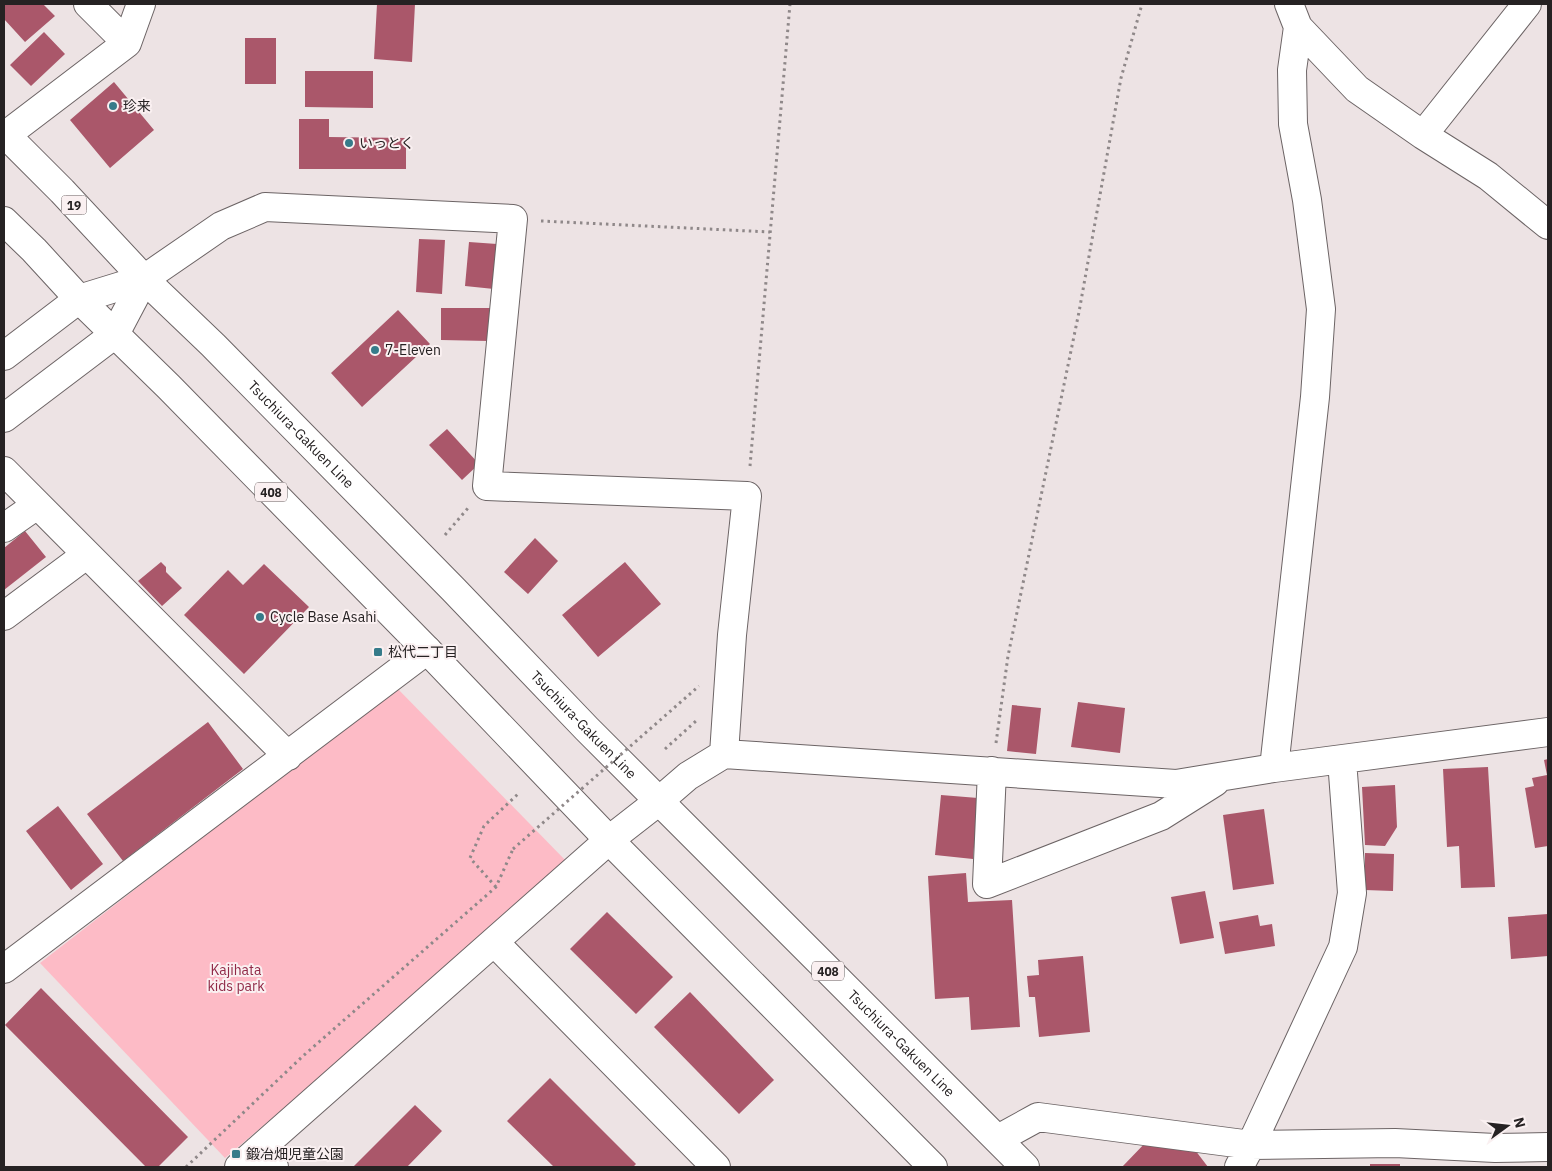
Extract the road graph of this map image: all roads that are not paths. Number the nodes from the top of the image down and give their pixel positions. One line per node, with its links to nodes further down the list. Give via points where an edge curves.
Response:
1 (88, 4): 5 (main road)
2 (141, 4): 5 (main road)
3 (1527, 4): 7 (main road)
4 (1294, 15): 7 (main road, via 1356,89); 25 (main road, via 1293,124 1321,308 1314,406)
5 (127, 43): 6 (main road)
6 (5, 134): 10 (main road, 19)
7 (1423, 135): 9 (main road, via 1488,176)
8 (4, 221): 11 (main road)
9 (1548, 225)
10 (144, 279): 11 (main road); 12 (main road); 22 (main road, via 221,226 265,207 513,219 487,486 747,496 732,635); 28 (main road, Tsuchiura-Gakuen Line / 408, via 220,352)
11 (79, 299): 12 (main road, 408); 13 (main road)
12 (115, 334): 14 (main road); 20 (main road, 408)
13 (4, 356)
14 (4, 418)
15 (4, 471): 16 (main road)
16 (38, 506): 17 (main road); 18 (main road)
17 (4, 528)
18 (86, 555): 19 (main road); 23 (main road)
19 (4, 616)
20 (427, 650): 23 (main road); 29 (main road, 408)
21 (1548, 732): 24 (main road)
22 (724, 754): 26 (main road); 28 (main road, via 688,776)
23 (288, 756): 31 (main road)
24 (1342, 760): 25 (main road); 34 (main road, via 1352,893 1343,947)
25 (1274, 768): 27 (main road)
26 (992, 772): 27 (main road, via 1176,784); 27 (main road, via 987,884 1161,816)
27 (1224, 776)
28 (659, 802): 29 (main road); 32 (main road, Tsuchiura-Gakuen Line / 408)
29 (609, 840): 30 (main road); 37 (main road, 408)
30 (494, 942): 35 (main road); 36 (main road)
31 (4, 969)
32 (998, 1139): 34 (main road, via 1038,1117); 38 (main road, Tsuchiura-Gakuen Line / 408)
33 (1548, 1147): 34 (main road, via 1394,1143)
34 (1245, 1156)
35 (257, 1162)
36 (716, 1167)
37 (934, 1167)
38 (1025, 1167)

